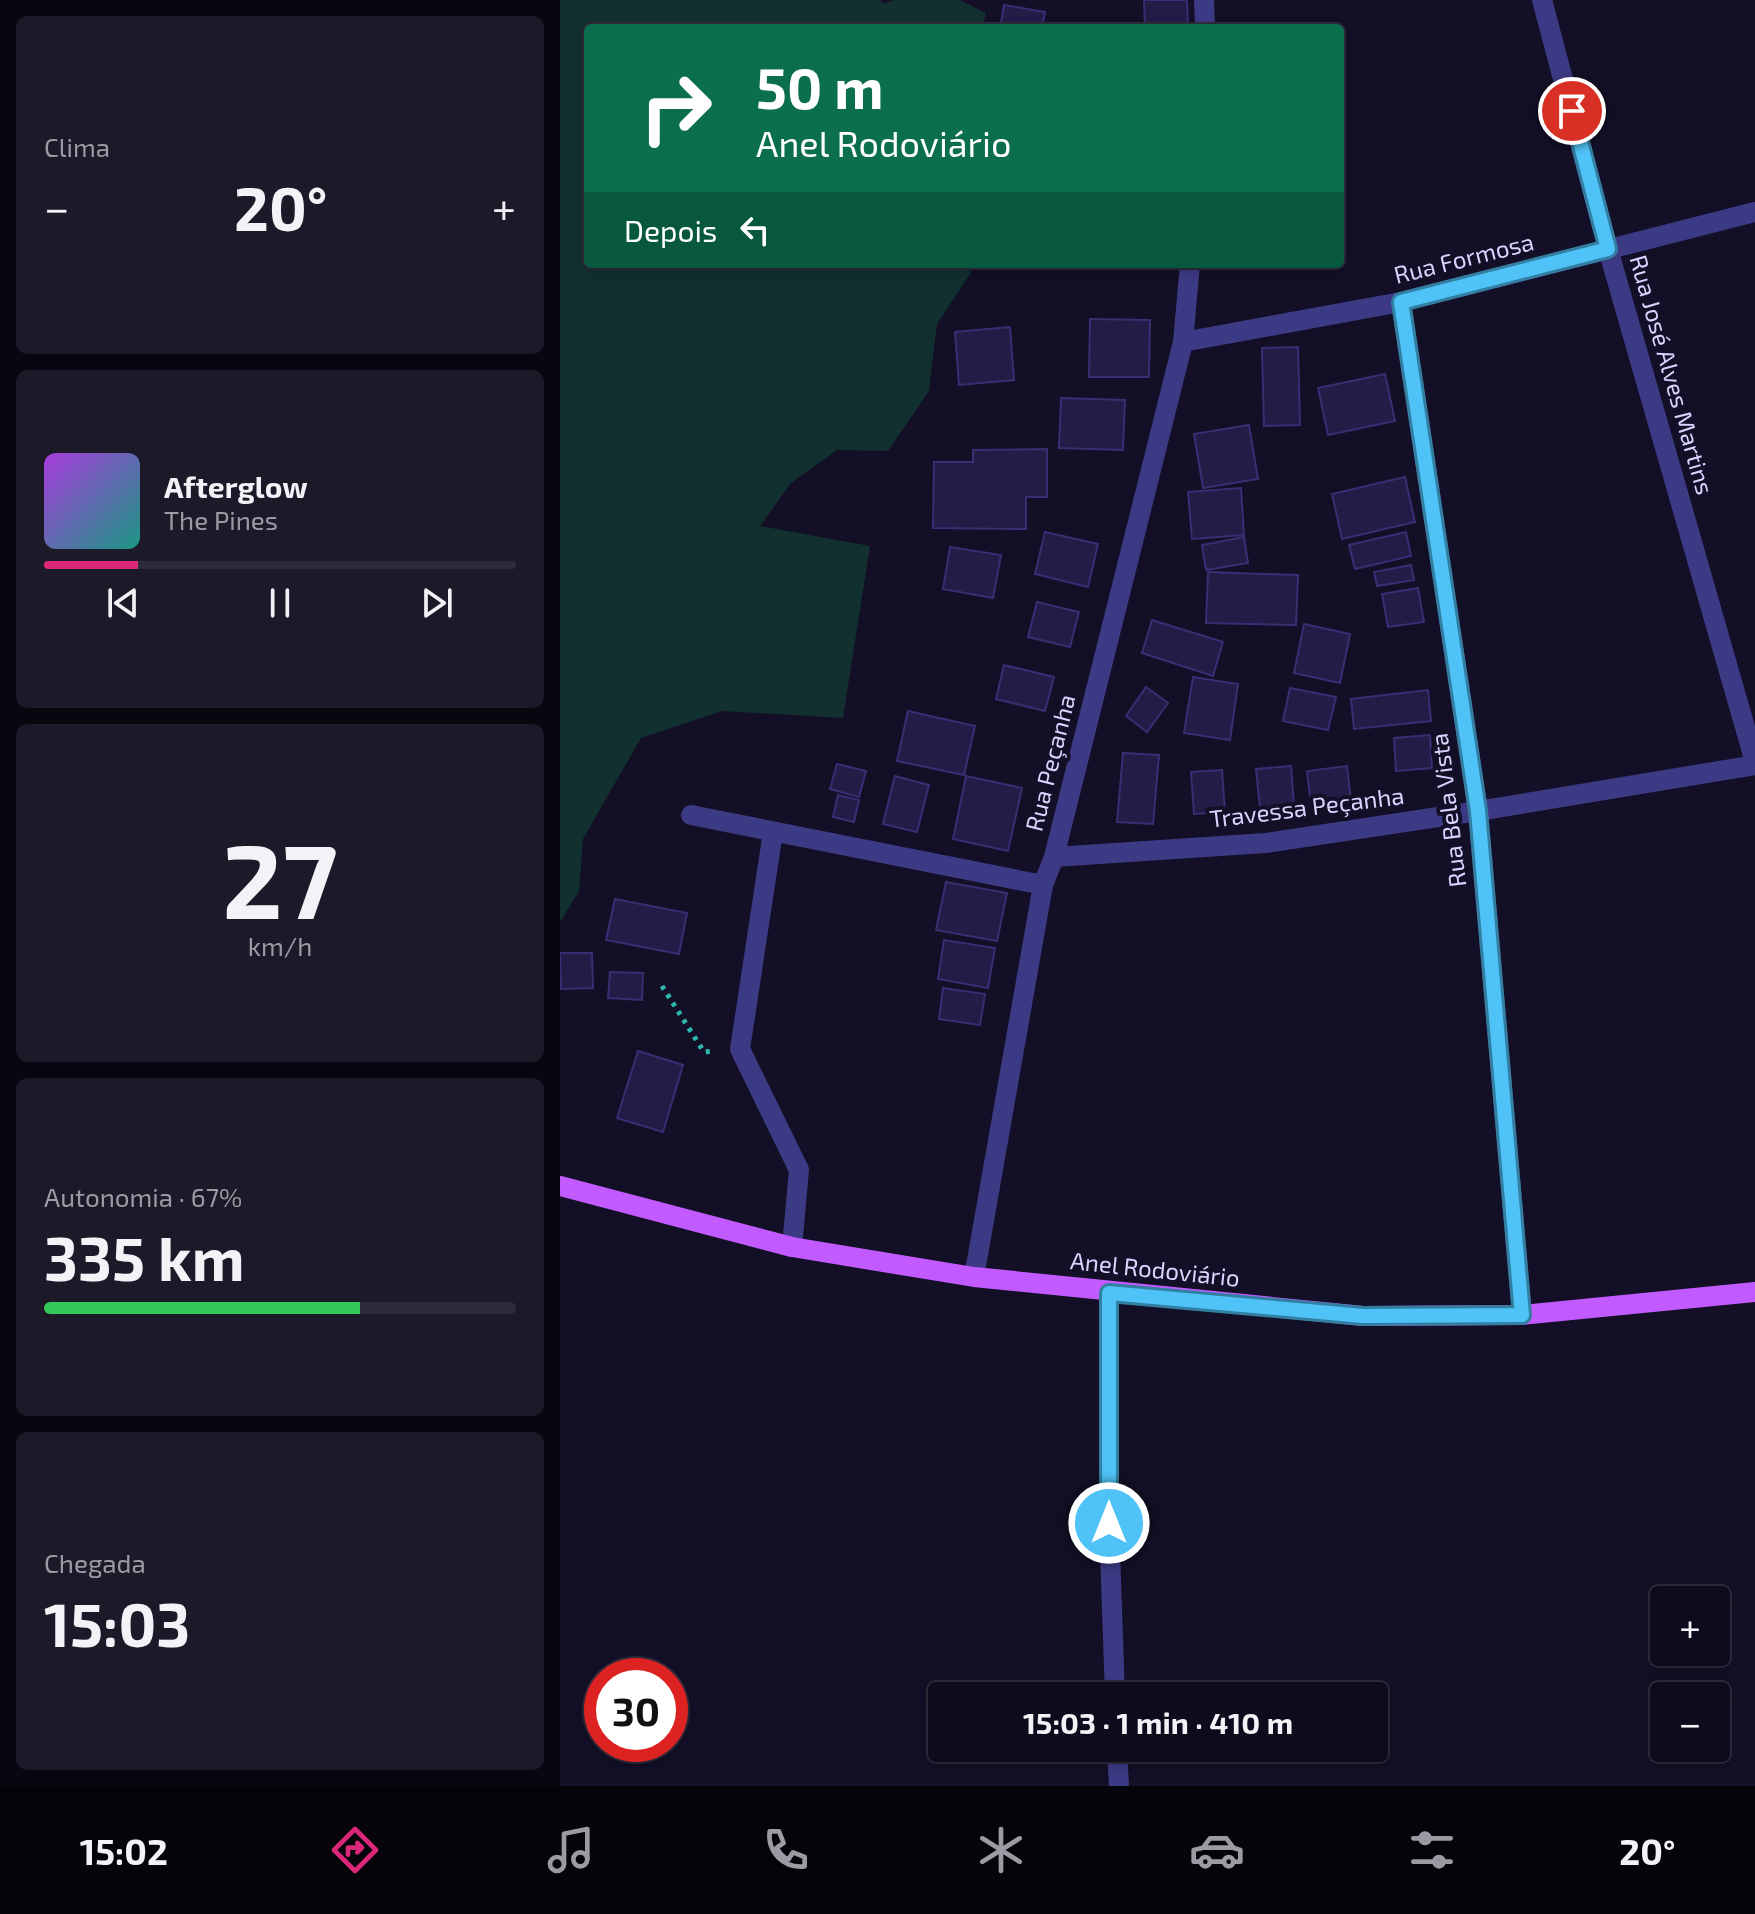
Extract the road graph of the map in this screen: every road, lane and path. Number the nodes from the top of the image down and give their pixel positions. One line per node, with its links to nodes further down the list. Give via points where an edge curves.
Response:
1 (1204, 0): 3 (street)
2 (1542, 0): 5 (street, Rua José Alves Martins)
3 (1205, 24)
4 (1755, 212): 5 (street, Rua Formosa)
5 (1608, 249): 7 (street, Rua Formosa); 9 (street, Rua José Alves Martins)
6 (1190, 268): 8 (street, Rua Peçanha)
7 (1401, 302): 8 (street, Rua Formosa); 10 (street, Rua Bela Vista)
8 (1183, 342): 13 (street, Rua Peçanha)
9 (1755, 764): 10 (street, Travessa Peçanha)
10 (1478, 811): 13 (street, Travessa Peçanha, via 1266,843); 22 (street, Rua Bela Vista)
11 (691, 815): 12 (street)
12 (773, 832): 14 (street); 16 (street)
13 (1054, 857): 14 (street, Rua Peçanha)
14 (1043, 885): 19 (street, Rua Peçanha)
15 (662, 986): 16 (path, via 704,1052)
16 (740, 1049): 18 (street, via 799,1170)
17 (560, 1186): 18 (main road, Anel Rodoviário)
18 (792, 1247): 19 (main road, Anel Rodoviário)
19 (974, 1277): 21 (main road, Anel Rodoviário)
20 (1755, 1292): 22 (main road, Anel Rodoviário)
21 (1109, 1293): 22 (main road, Anel Rodoviário, via 1363,1316); 23 (street)
22 (1522, 1315)
23 (1115, 1682)
24 (1118, 1762): 25 (street)
25 (1119, 1786)

